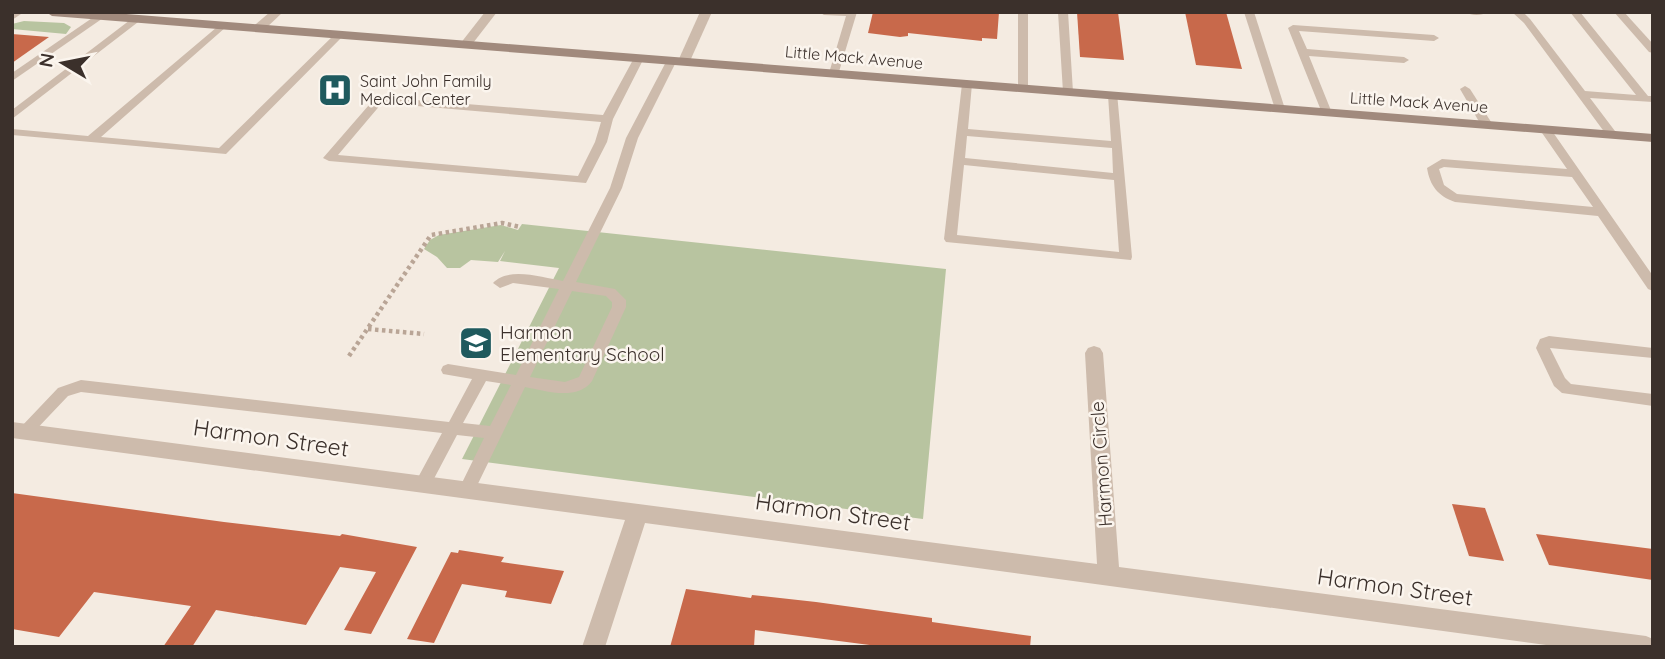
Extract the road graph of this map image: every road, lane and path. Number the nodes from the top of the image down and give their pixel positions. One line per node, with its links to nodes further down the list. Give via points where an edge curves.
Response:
1 (19, 12): 18 (lane)
2 (52, 12): 15 (main road, Little Mack Avenue)
3 (277, 12): 21 (street)
4 (491, 12): 25 (street)
5 (706, 12): 29 (street)
6 (824, 12): 16 (lane)
7 (1023, 12): 33 (lane)
8 (1063, 12): 35 (lane)
9 (1249, 12): 39 (lane)
10 (1471, 12): 11 (lane)
11 (1482, 12)
12 (1517, 12): 36 (lane)
13 (1574, 12): 38 (lane)
14 (1619, 12): 26 (lane)
15 (67, 13): 17 (main road, Little Mack Avenue)
16 (851, 13): 30 (lane)
17 (101, 16): 19 (main road, Little Mack Avenue); 31 (lane)
18 (12, 17)
19 (137, 19): 20 (main road, Little Mack Avenue); 41 (lane)
20 (223, 25): 21 (main road, Little Mack Avenue); 49 (lane)
21 (260, 27): 22 (main road, Little Mack Avenue)
22 (340, 34): 25 (main road, Little Mack Avenue); 49 (lane, via 222,152)
23 (1391, 35): 24 (lane); 27 (lane, via 1293,28); 27 (lane, via 1404,60)
24 (1434, 38)
25 (466, 44): 28 (main road, Little Mack Avenue)
26 (1653, 50)
27 (1303, 52): 40 (lane)
28 (639, 58): 29 (main road, Little Mack Avenue); 42 (lane)
29 (678, 61): 30 (main road, Little Mack Avenue); 58 (lane, via 634,131 616,188)
30 (834, 73): 32 (main road, Little Mack Avenue)
31 (12, 78)
32 (967, 84): 33 (main road, Little Mack Avenue); 46 (lane)
33 (1023, 88): 35 (main road, Little Mack Avenue)
34 (1465, 89): 43 (lane)
35 (1068, 92): 37 (main road, Little Mack Avenue)
36 (1581, 94): 38 (lane); 47 (lane)
37 (1113, 96): 39 (main road, Little Mack Avenue); 50 (lane)
38 (1649, 99)
39 (1280, 108): 40 (main road, Little Mack Avenue)
40 (1327, 113): 43 (main road, Little Mack Avenue)
41 (12, 116)
42 (607, 119): 42 (lane, via 582,180 329,158 379,100)
43 (1487, 125): 44 (main road, Little Mack Avenue)
44 (1546, 130): 47 (main road, Little Mack Avenue); 52 (lane)
45 (12, 132): 49 (lane)
46 (962, 132): 50 (lane); 51 (lane)
47 (1612, 135): 48 (main road, Little Mack Avenue)
48 (1653, 138)
49 (91, 140)
50 (1117, 145): 53 (lane)
51 (959, 161): 53 (lane); 53 (lane, via 950,239 1126,257)
52 (1578, 174): 54 (lane); 54 (lane, via 1442,163 1433,168 1443,194 1455,198)
53 (1119, 177)
54 (1603, 212): 57 (lane)
55 (520, 227): 59 (path, via 502,223 431,235)
56 (500, 283): 58 (lane, via 512,278)
57 (1653, 286)
58 (567, 287): 66 (lane); 66 (lane, via 610,292 619,300 584,381 565,388)
59 (368, 329): 60 (path); 63 (path)
60 (424, 334)
61 (1094, 353): 74 (street, Harmon Circle)
62 (1653, 353): 67 (lane, via 1549,341 1543,348 1567,389)
63 (349, 356)
64 (448, 370): 65 (lane)
65 (482, 375): 66 (lane); 68 (lane)
66 (520, 380): 70 (lane)
67 (1653, 400)
68 (454, 428): 69 (lane, via 82,386 63,392); 70 (lane); 71 (lane)
69 (18, 431): 71 (street, Harmon Street)
70 (494, 433): 72 (lane)
71 (422, 485): 72 (street, Harmon Street)
72 (466, 491): 73 (street, Harmon Street)
73 (638, 513): 74 (street, Harmon Street); 75 (street)
74 (1109, 575): 76 (street, Harmon Street)
75 (593, 647)
76 (1646, 647)

